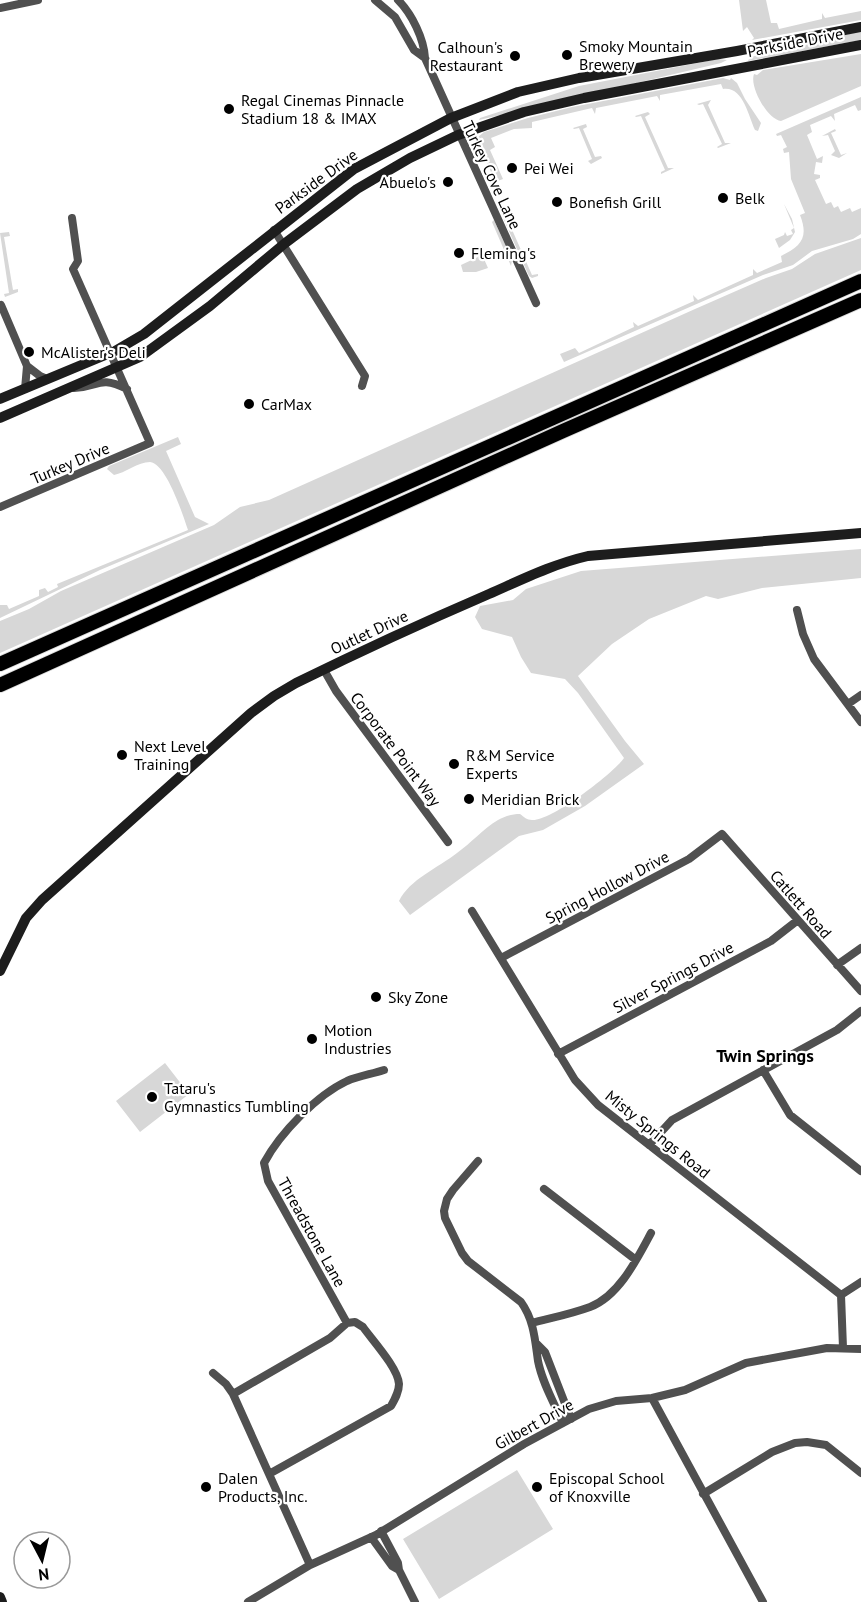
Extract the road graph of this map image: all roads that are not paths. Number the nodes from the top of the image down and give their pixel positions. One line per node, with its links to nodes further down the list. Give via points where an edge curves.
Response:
1 (38, 0): 4 (street)
2 (375, 0): 8 (street, Turkey Cove Lane, via 395,17 414,50)
3 (398, 0): 8 (street, Turkey Cove Lane, via 424,45)
4 (0, 8)
5 (861, 27): 7 (street, Parkside Drive)
6 (861, 45): 9 (street, Parkside Drive)
7 (736, 51): 9 (street); 10 (street, Parkside Drive, via 518,92)
8 (425, 58): 10 (street, Turkey Cove Lane)
9 (740, 67): 11 (street, Parkside Drive, via 534,110)
10 (451, 118): 11 (street, Turkey Cove Lane); 13 (street, Parkside Drive, via 354,169)
11 (458, 135): 14 (street, Parkside Drive, via 369,182); 17 (street, Turkey Cove Lane)
12 (72, 218): 19 (street, via 78,261 73,268)
13 (274, 230): 14 (street); 19 (street, Parkside Drive, via 171,314)
14 (284, 244): 21 (street, Parkside Drive, via 210,306 140,357); 23 (street, via 365,376)
15 (861, 280): 32 (highway)
16 (861, 300): 34 (highway)
17 (536, 303)
18 (0, 305): 20 (street)
19 (111, 352): 21 (street); 22 (street, Parkside Drive)
20 (27, 366): 22 (street); 25 (street)
21 (118, 368): 24 (street, Parkside Drive); 26 (street)
22 (47, 380): 25 (street, Parkside Drive)
23 (362, 386)
24 (72, 388): 26 (street, via 108,381); 28 (street, Parkside Drive)
25 (25, 389): 27 (street, Parkside Drive)
26 (127, 389): 29 (street, Turkey Drive, via 150,443)
27 (0, 399)
28 (0, 418)
29 (0, 507)
30 (861, 533): 33 (street, Outlet Drive, via 575,559 465,604)
31 (797, 610): 36 (street, via 814,659)
32 (0, 664)
33 (324, 670): 39 (street, Corporate Point Way); 45 (street, Outlet Drive, via 285,689 251,713 42,900 26,918)
34 (0, 685)
35 (861, 695): 36 (street)
36 (848, 704): 37 (street)
37 (861, 722)
38 (722, 834): 41 (street, Catlett Road); 43 (street, Spring Hollow Drive, via 689,860)
39 (448, 842)
40 (472, 911): 43 (street, Misty Springs Road)
41 (798, 920): 44 (street, Catlett Road); 48 (street, Silver Springs Drive, via 771,941)
42 (861, 948): 44 (street)
43 (501, 958): 48 (street, Misty Springs Road)
44 (837, 965): 46 (street, Catlett Road)
45 (0, 971)
46 (861, 991)
47 (861, 1011): 50 (street, via 837,1030)
48 (558, 1054): 51 (street, Misty Springs Road, via 598,1105)
49 (384, 1070): 59 (street, Threadstone Lane, via 348,1081 323,1095 269,1152 264,1163 268,1181)
50 (763, 1070): 51 (street, via 672,1120); 53 (street, via 790,1115)
51 (649, 1145): 58 (street, Misty Springs Road)
52 (478, 1161): 60 (street, via 447,1199 445,1218 468,1261 521,1302)
53 (861, 1171)
54 (544, 1189): 56 (street)
55 (651, 1233): 56 (street)
56 (636, 1260): 60 (street, via 627,1276 597,1304)
57 (861, 1282): 58 (street)
58 (841, 1295): 62 (street)
59 (346, 1323): 65 (street, via 330,1338); 70 (street, via 355,1322 363,1327 398,1375 399,1386 391,1406)
60 (532, 1323): 61 (street)
61 (537, 1344): 67 (street, via 545,1353); 68 (street, via 538,1361)
62 (843, 1348): 63 (street, Gilbert Drive); 66 (street, Gilbert Drive, via 746,1364)
63 (861, 1348)
64 (213, 1373): 65 (street)
65 (233, 1394): 70 (street)
66 (652, 1398): 67 (street, Gilbert Drive, via 616,1401); 71 (street)
67 (571, 1419): 68 (street, Gilbert Drive)
68 (563, 1423): 72 (street, Gilbert Drive)
69 (861, 1473): 71 (street, via 826,1445 795,1443 772,1452)
70 (269, 1474): 74 (street)
71 (703, 1494): 80 (street)
72 (381, 1531): 73 (street, Gilbert Drive); 75 (street)
73 (371, 1537): 74 (street, Gilbert Drive); 75 (street)
74 (310, 1565): 78 (street, Gilbert Drive)
75 (399, 1570): 79 (street)
76 (0, 1597): 77 (street)
77 (2, 1602)
78 (248, 1602)
79 (415, 1602)
80 (763, 1602)

